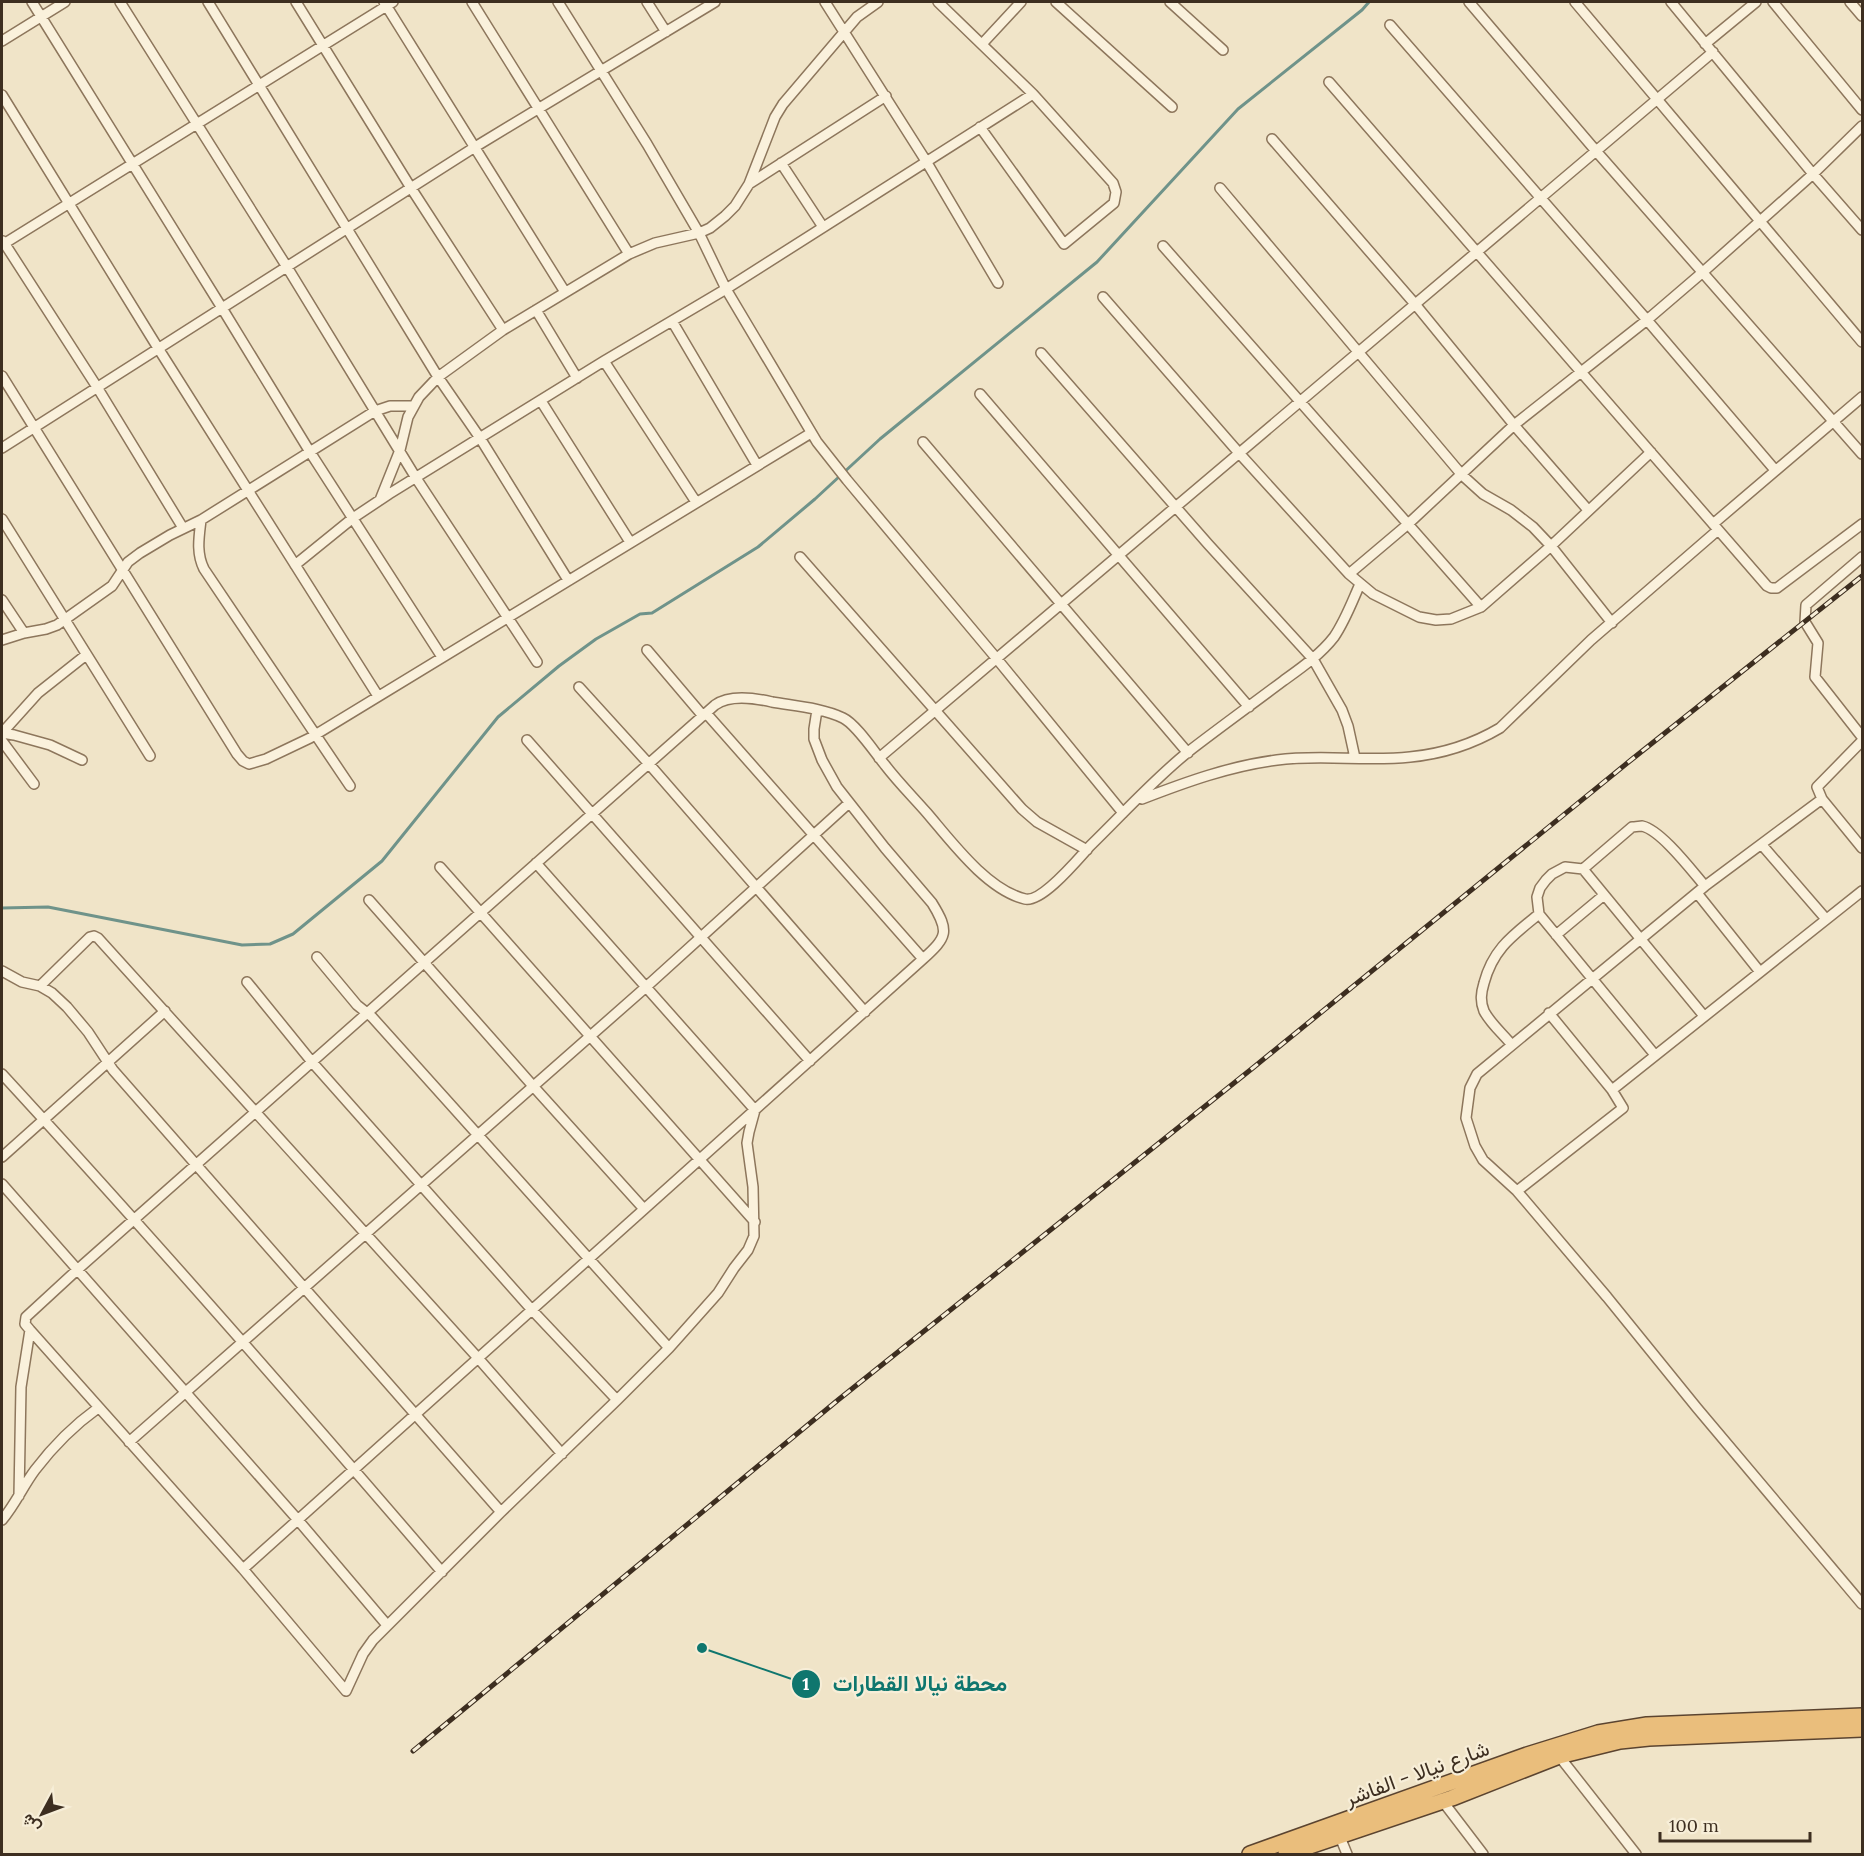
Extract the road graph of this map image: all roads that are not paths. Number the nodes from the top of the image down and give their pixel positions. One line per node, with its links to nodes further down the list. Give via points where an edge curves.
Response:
1 (32, 2): 23 (street)
2 (65, 2): 23 (street)
3 (120, 2): 44 (street)
4 (207, 2): 36 (street)
5 (296, 2): 31 (street)
6 (472, 2): 42 (street)
7 (558, 2): 34 (street)
8 (647, 2): 26 (street)
9 (715, 2): 26 (street)
10 (825, 2): 27 (street)
11 (878, 2): 27 (street)
12 (938, 2): 29 (street)
13 (1021, 2): 29 (street)
14 (1056, 2): 41 (street)
15 (1170, 2): 32 (street)
16 (1469, 2): 49 (street)
17 (1575, 2): 40 (street)
18 (1671, 2): 30 (street)
19 (1756, 2): 30 (street)
20 (1773, 2): 43 (street)
21 (1850, 2): 24 (street)
22 (388, 3): 31 (street); 48 (street)
23 (41, 16): 28 (street); 52 (street)
24 (1863, 16)
25 (1390, 25): 57 (street)
26 (666, 32): 34 (street)
27 (844, 32): 39 (street); 54 (street, via 779,109)
28 (2, 41)
29 (982, 44): 37 (street)
30 (1705, 44): 33 (street)
31 (323, 45): 36 (street); 55 (street)
32 (1223, 51)
33 (1713, 52): 40 (street); 53 (street)
34 (601, 70): 42 (street); 63 (street)
35 (1329, 82): 66 (street)
36 (259, 85): 44 (street); 61 (street)
37 (1033, 94): 46 (street); 46 (street, via 1113,183 1116,192 1114,203 1066,245)
38 (2, 95): 58 (street)
39 (886, 96): 50 (street); 51 (street)
40 (1657, 99): 49 (street); 59 (street)
41 (1172, 107)
42 (537, 109): 48 (street); 67 (street)
43 (1863, 110)
44 (196, 124): 52 (street); 68 (street)
45 (1863, 126): 53 (street)
46 (980, 127): 50 (street)
47 (1272, 138): 74 (street)
48 (475, 147): 55 (street); 72 (street)
49 (1596, 151): 57 (street); 69 (street)
50 (926, 161): 60 (street); 70 (street)
51 (782, 163): 54 (street); 60 (street)
52 (132, 164): 58 (street); 75 (street)
53 (1814, 174): 59 (street); 62 (street)
54 (750, 184): 63 (street, via 725,216)
55 (411, 188): 61 (street); 79 (street)
56 (1220, 188): 82 (street)
57 (1540, 199): 66 (street); 78 (street)
58 (69, 204): 64 (street); 81 (street)
59 (1760, 222): 69 (street); 80 (street)
60 (823, 227): 71 (street)
61 (348, 229): 68 (street); 87 (street)
62 (1863, 230)
63 (699, 233): 67 (street, via 655,243); 71 (street)
64 (3, 242): 89 (street)
65 (1163, 246): 93 (street)
66 (1477, 252): 74 (street); 85 (street)
67 (630, 254): 72 (street)
68 (286, 267): 75 (street); 95 (street)
69 (1703, 272): 78 (street); 96 (street)
70 (998, 283)
71 (726, 289): 77 (street); 99 (street)
72 (565, 292): 76 (street)
73 (1103, 297): 106 (street)
74 (1415, 304): 82 (street); 97 (street)
75 (222, 308): 81 (street); 104 (street)
76 (536, 310): 79 (street); 88 (street)
77 (672, 321): 84 (street); 108 (street)
78 (1647, 321): 85 (street); 109 (street)
79 (503, 330): 87 (street)
80 (1863, 342)
81 (158, 348): 89 (street); 112 (street)
82 (1358, 352): 93 (street); 110 (street)
83 (1041, 353): 115 (street)
84 (604, 361): 88 (street); 114 (street)
85 (1582, 373): 97 (street); 105 (street)
86 (2, 376): 98 (street)
87 (438, 377): 94 (street); 100 (street)
88 (577, 378): 92 (street)
89 (97, 387): 98 (street); 123 (street)
90 (980, 394): 126 (street)
91 (1863, 397): 96 (street)
92 (541, 400): 100 (street); 124 (street)
93 (1299, 402): 106 (street); 121 (street)
94 (414, 406): 95 (street, via 390,406); 103 (street)
95 (375, 411): 103 (street); 104 (street)
96 (1833, 423): 107 (street); 109 (street)
97 (1514, 425): 110 (street); 116 (street)
98 (33, 428): 102 (street); 130 (street)
99 (811, 433): 108 (street); 145 (street)
100 (480, 438): 111 (street); 132 (street)
101 (923, 442): 135 (street)
102 (2, 448)
103 (400, 450): 111 (street); 113 (street)
104 (310, 452): 112 (street); 117 (street)
105 (1651, 452): 116 (street); 122 (street)
106 (1239, 453): 115 (street); 131 (street)
107 (1863, 454)
108 (756, 465): 114 (street)
109 (1775, 471): 122 (street)
110 (1462, 475): 121 (street); 125 (street, via 1483,494 1523,519)
111 (416, 478): 113 (street); 137 (street)
112 (248, 491): 119 (street); 129 (street)
113 (380, 500): 117 (street)
114 (696, 502): 124 (street)
115 (1176, 507): 126 (street); 146 (street)
116 (1588, 510): 125 (street)
117 (352, 518): 129 (street); 144 (street)
118 (2, 519): 138 (street)
119 (201, 520): 123 (street); 155 (street, via 198,548 204,569)
120 (1863, 524): 122 (street, via 1775,589 1767,586)
121 (1407, 525): 131 (street); 136 (street)
122 (1716, 527): 139 (street)
123 (183, 528): 130 (street, via 128,561)
124 (630, 542): 132 (street)
125 (1551, 546): 136 (street); 139 (street)
126 (1119, 555): 135 (street); 150 (street)
127 (800, 557): 152 (street)
128 (1863, 557): 156 (street, via 1806,604 1805,622 1818,643 1815,677)
129 (295, 565): 149 (street)
130 (123, 568): 138 (street, via 112,586); 155 (street, via 243,761 253,764)
131 (1349, 574): 133 (street)
132 (568, 580): 137 (street)
133 (1360, 584): 136 (street, via 1419,617 1451,619); 146 (street, via 1339,629)
134 (2, 600): 140 (street)
135 (1061, 604): 145 (street); 159 (street)
136 (1481, 607)
137 (507, 617): 144 (street); 147 (street)
138 (65, 620): 140 (street, via 52,628); 143 (street)
139 (1612, 623): 162 (street, via 1489,735 1426,755)
140 (24, 633): 141 (street)
141 (2, 640)
142 (647, 650): 153 (street)
143 (87, 655): 154 (street, via 43,689); 160 (street)
144 (442, 657): 149 (street)
145 (997, 659): 152 (street); 170 (street)
146 (1313, 659): 150 (street); 162 (street, via 1342,710)
147 (537, 663)
148 (579, 687): 164 (street)
149 (378, 696): 155 (street)
150 (1249, 707): 159 (street)
151 (817, 710): 153 (street, via 735,698 721,701); 161 (street, via 844,718); 169 (street, via 817,749)
152 (935, 711): 161 (street); 175 (street, via 1022,809)
153 (704, 715): 164 (street); 172 (street)
154 (2, 733): 163 (street, via 50,745)
155 (316, 734): 166 (street)
156 (1863, 739): 167 (street, via 1817,787)
157 (527, 740): 171 (street)
158 (2, 741): 165 (street)
159 (1188, 753): 168 (street)
160 (150, 756)
161 (879, 758): 175 (street, via 966,857 1013,894 1028,900 1038,896)
162 (1355, 758): 168 (street, via 1279,760 1244,766 1196,778)
163 (82, 760)
164 (649, 764): 171 (street); 179 (street)
165 (34, 784)
166 (350, 786)
167 (1822, 799): 173 (street); 174 (street)
168 (1137, 800): 170 (street)
169 (849, 803): 172 (street); 191 (street, via 937,911 943,938)
170 (1123, 813): 175 (street)
171 (592, 814): 176 (street); 188 (street)
172 (814, 835): 179 (street); 191 (street)
173 (1762, 844): 180 (street); 186 (street)
174 (1863, 848)
175 (1087, 850)
176 (536, 863): 184 (street); 198 (street)
177 (440, 867): 184 (street)
178 (1584, 869): 180 (street, via 1632,827 1642,826 1679,855); 182 (street); 185 (street, via 1565,867 1546,880 1537,897)
179 (757, 887): 188 (street); 200 (street)
180 (1701, 889): 189 (street); 194 (street)
181 (1863, 891): 186 (street)
182 (1604, 895): 187 (street); 189 (street)
183 (369, 900): 192 (street)
184 (481, 912): 192 (street); 204 (street)
185 (1539, 915): 187 (street); 205 (street, via 1495,954 1480,996 1484,1011)
186 (1826, 919): 194 (street)
187 (1556, 935): 195 (street)
188 (701, 938): 198 (street); 207 (street)
189 (1640, 939): 195 (street); 203 (street)
190 (317, 957): 201 (street)
191 (923, 959): 200 (street)
192 (424, 963): 201 (street); 211 (street)
193 (2, 971): 197 (street)
194 (1760, 972): 203 (street)
195 (1592, 978): 202 (street); 206 (street)
196 (247, 982): 208 (street)
197 (40, 986): 199 (street, via 94,936); 209 (street, via 67,1007 92,1036)
198 (646, 987): 204 (street); 213 (street)
199 (165, 1011): 209 (street); 214 (street)
200 (865, 1012): 207 (street)
201 (367, 1013): 208 (street); 216 (street)
202 (1549, 1013): 205 (street); 212 (street)
203 (1704, 1016): 206 (street)
204 (590, 1036): 211 (street); 218 (street)
205 (1511, 1044): 222 (street, via 1477,1074 1470,1088 1466,1118 1483,1160)
206 (1655, 1055): 212 (street)
207 (810, 1061): 213 (street)
208 (312, 1062): 214 (street); 221 (street)
209 (107, 1063): 215 (street); 219 (street)
210 (2, 1074): 215 (street)
211 (533, 1086): 216 (street); 223 (street)
212 (1612, 1090): 222 (street, via 1623,1108)
213 (755, 1110): 218 (street); 225 (street, via 747,1143)
214 (256, 1112): 219 (street); 226 (street)
215 (44, 1120): 217 (street); 224 (street)
216 (477, 1135): 221 (street); 227 (street)
217 (2, 1157)
218 (700, 1159): 223 (street); 225 (street)
219 (195, 1165): 224 (street); 229 (street)
220 (2, 1184): 228 (street)
221 (421, 1185): 226 (street); 230 (street)
222 (1517, 1191): 248 (street)
223 (644, 1209): 227 (street)
224 (134, 1220): 228 (street); 232 (street)
225 (755, 1221): 233 (street, via 748,1250 718,1293)
226 (366, 1234): 229 (street); 234 (street)
227 (589, 1259): 230 (street); 233 (street)
228 (77, 1270): 231 (street, via 25,1318); 235 (street)
229 (303, 1289): 232 (street); 238 (street)
230 (532, 1310): 234 (street); 236 (street)
231 (30, 1330): 237 (street); 242 (street, via 21,1387)
232 (242, 1343): 235 (street); 241 (street)
233 (669, 1347): 236 (street)
234 (478, 1358): 238 (street); 240 (street)
235 (185, 1393): 239 (street); 245 (street)
236 (617, 1400): 240 (street)
237 (98, 1408): 239 (street); 242 (street, via 66,1433)
238 (415, 1415): 241 (street); 243 (street)
239 (129, 1442): 246 (street)
240 (562, 1454): 243 (street)
241 (354, 1469): 245 (street); 247 (street)
242 (19, 1496): 244 (street)
243 (501, 1512): 247 (street)
244 (2, 1520)
245 (298, 1520): 246 (street); 249 (street)
246 (243, 1569): 249 (street, via 346,1690 363,1654)
247 (442, 1572): 249 (street)
248 (1863, 1604)
249 (387, 1625)
250 (1863, 1716): 251 (highway)
251 (1823, 1724): 252 (highway); 253 (highway, via 1672,1731 1633,1740)
252 (1863, 1729)
253 (1599, 1740): 254 (highway, شارع نيالا - الفاشر); 255 (highway, شارع نيالا - الفاشر)
254 (1559, 1756): 255 (highway, شارع نيالا - الفاشر); 262 (street)
255 (1520, 1764): 256 (highway, شارع نيالا - الفاشر)
256 (1438, 1795): 257 (highway, شارع نيالا - الفاشر); 261 (street)
257 (1337, 1829): 258 (highway, شارع نيالا - الفاشر); 259 (highway, شارع نيالا - الفاشر); 260 (street)
258 (1250, 1854)
259 (1286, 1854)
260 (1347, 1854)
261 (1483, 1854)
262 (1636, 1854)

